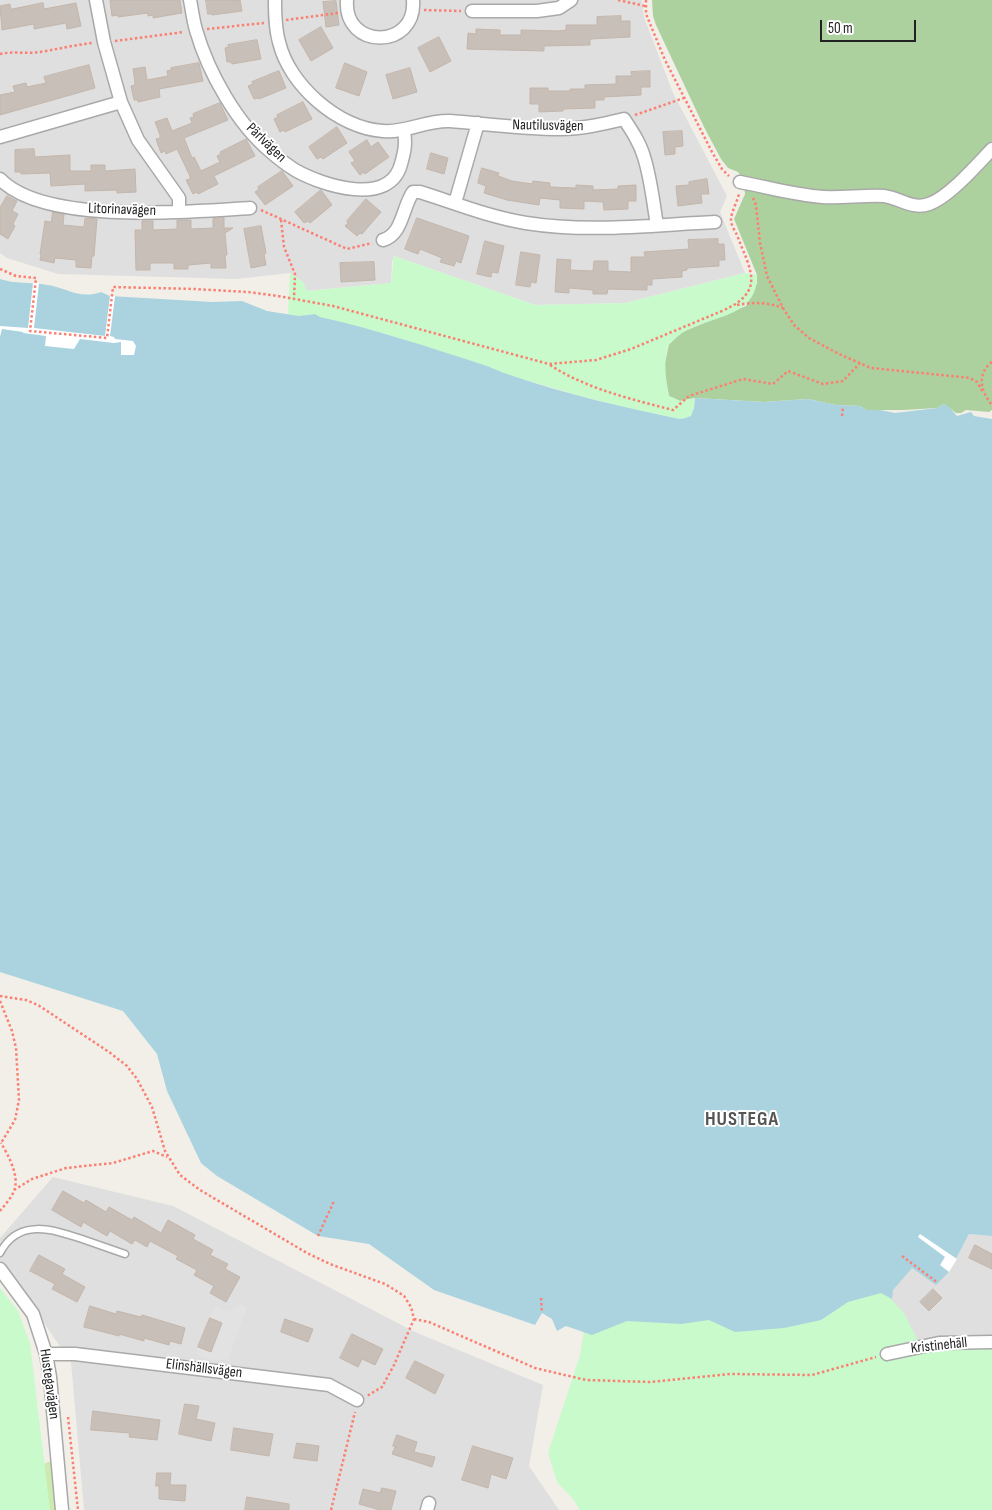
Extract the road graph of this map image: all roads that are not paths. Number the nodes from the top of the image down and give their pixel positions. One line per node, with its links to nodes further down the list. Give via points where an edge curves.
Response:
1 (96, 0): 8 (street)
2 (190, 0): 10 (street, Pärlvägen, via 196,30 227,97 270,151 296,170 330,184 363,191 388,184 400,171 406,145)
3 (275, 0): 10 (street, Nautilusvägen, via 279,43 289,67 308,94 346,121 364,128)
4 (571, 0): 7 (street, via 559,8 537,12)
5 (413, 5): 6 (street, via 402,30 380,38 359,30 351,22)
6 (347, 6)
7 (472, 12)
8 (121, 102): 11 (street); 17 (street, via 138,140 179,198)
9 (478, 123): 10 (street, Nautilusvägen, via 445,121 419,124); 15 (street); 19 (street, Nautilusvägen, via 561,129 624,119 644,156)
10 (404, 130)
11 (0, 136)
12 (992, 149): 14 (street, via 940,199 920,206 888,196 823,197)
13 (0, 179): 17 (street, Litorinavägen, via 24,196 70,208)
14 (740, 182)
15 (455, 203): 19 (street, via 526,223 600,229); 20 (street, via 413,192 396,232)
16 (250, 208): 17 (street, Litorinavägen)
17 (179, 211)
18 (715, 222): 19 (street)
19 (656, 225)
20 (383, 240)
21 (0, 1253): 22 (lane, via 11,1239 39,1228)
22 (125, 1254)
23 (0, 1269): 25 (street, Hustegavägen, via 33,1314)
24 (992, 1342): 26 (street, Kristinehäll, via 939,1343)
25 (46, 1354): 27 (street, Elinshällsvägen, via 75,1354 329,1384); 28 (street, Hustegavägen)
26 (887, 1354)
27 (358, 1400)
28 (62, 1510)

